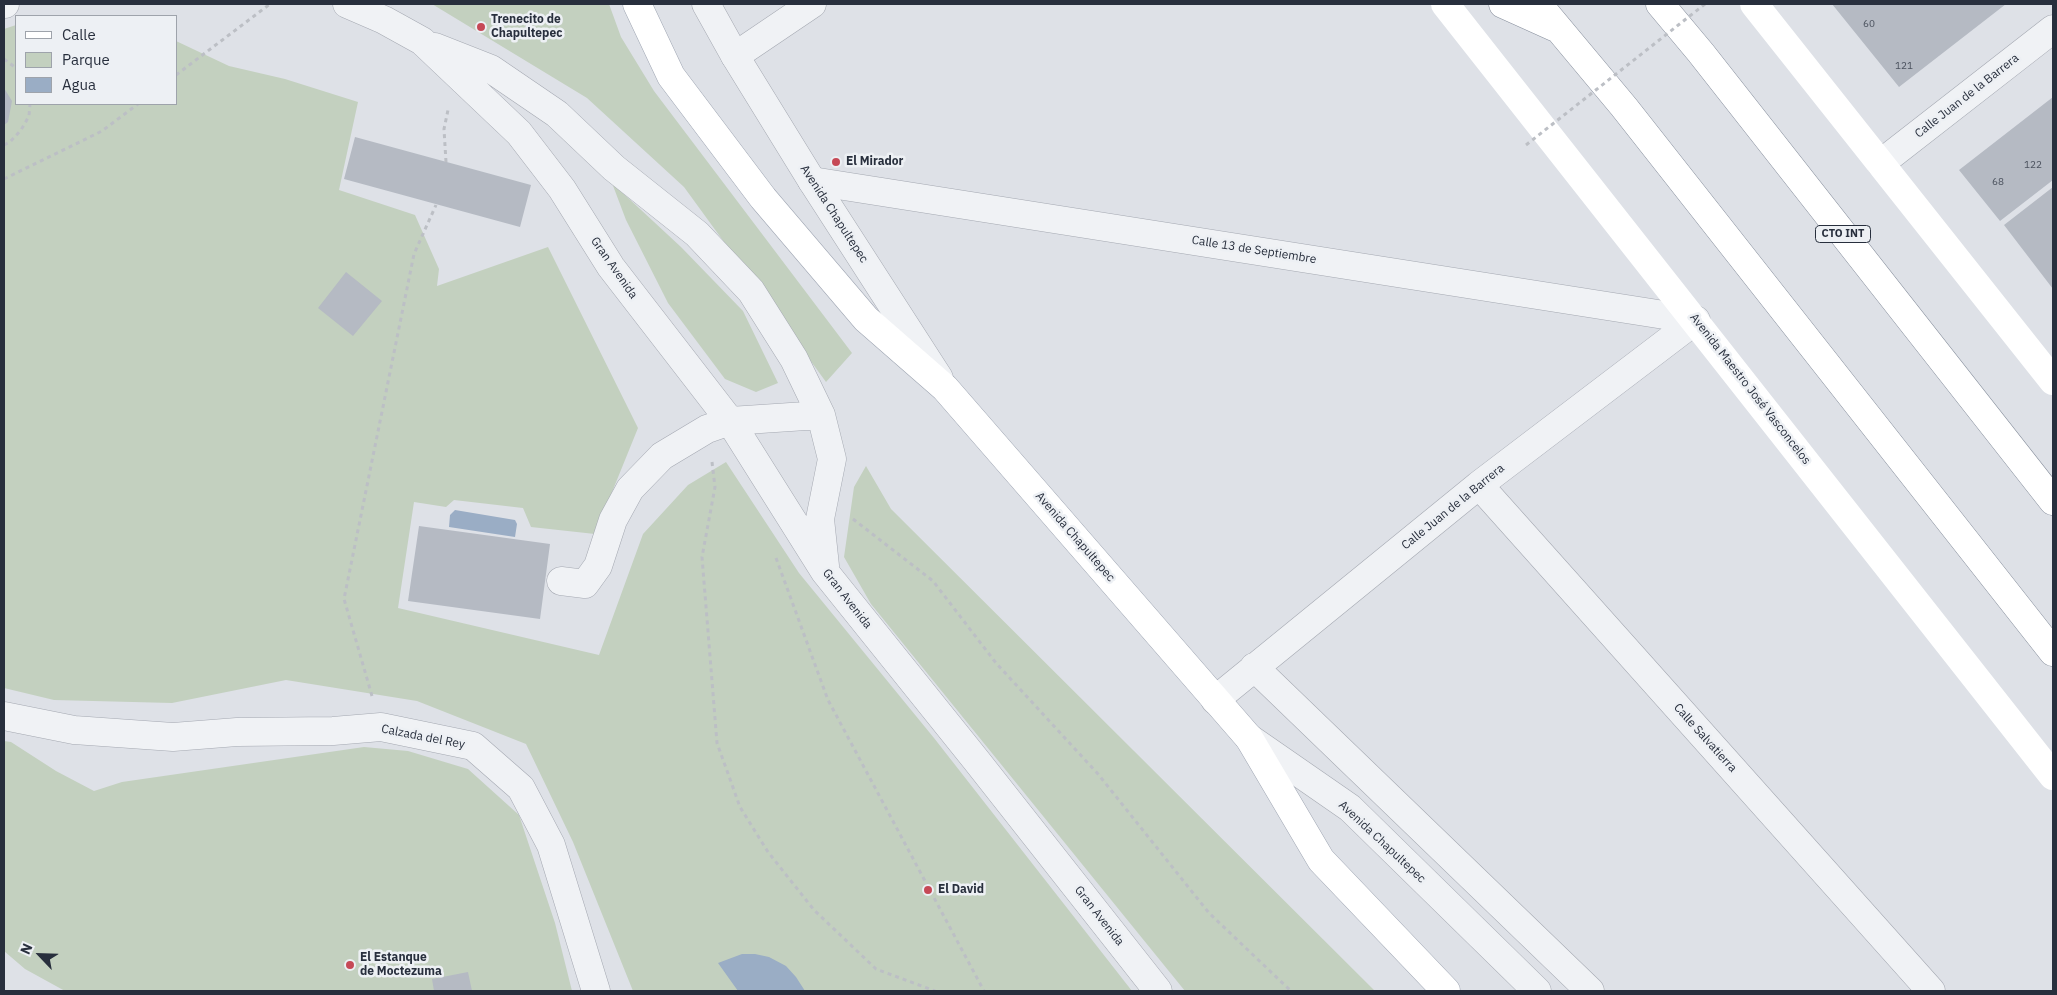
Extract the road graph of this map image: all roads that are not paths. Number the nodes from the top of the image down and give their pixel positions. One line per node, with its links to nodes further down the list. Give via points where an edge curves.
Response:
1 (347, 4): 12 (street)
2 (637, 4): 18 (main road, via 671,76 763,198 866,319)
3 (706, 4): 13 (street, Avenida Chapultepec)
4 (812, 4): 13 (street)
5 (1445, 4): 16 (main road, Avenida Maestro José Vasconcelos)
6 (1503, 4): 11 (main road)
7 (1538, 4): 11 (main road)
8 (1660, 4): 22 (main road, CTO INT)
9 (1754, 4): 14 (main road)
10 (2053, 29): 14 (street, Calle Juan de la Barrera)
11 (1559, 30): 25 (main road, via 1630,115)
12 (422, 41): 19 (street, via 491,69 557,114 614,168 697,234 751,290 794,359); 20 (street, Gran Avenida, via 519,133 562,189)
13 (735, 56): 15 (street, Avenida Chapultepec)
14 (1881, 164): 17 (main road)
15 (812, 181): 16 (street, Calle 13 de Septiembre); 18 (street, Avenida Chapultepec)
16 (1696, 320): 21 (street, Calle Juan de la Barrera); 30 (main road, Avenida Maestro José Vasconcelos)
17 (2053, 381)
18 (945, 388): 27 (main road, Avenida Chapultepec)
19 (821, 415): 20 (street); 23 (street, via 832,459 820,519)
20 (718, 425): 23 (street, Gran Avenida); 24 (street, via 662,456 630,489 613,520 598,566 585,584)
21 (1479, 485): 26 (street, Calle Juan de la Barrera); 36 (street, Calle Salvatierra)
22 (2053, 501)
23 (825, 572): 32 (street, Gran Avenida)
24 (561, 581)
25 (2053, 652)
26 (1254, 667): 27 (street, Calle Juan de la Barrera); 35 (street)
27 (1215, 700): 29 (main road, Avenida Chapultepec)
28 (4, 716): 31 (street, Calzada del Rey, via 74,730 172,737 381,727 473,746 521,788 551,845)
29 (1249, 738): 33 (main road, via 1322,860); 34 (street, Avenida Chapultepec, via 1350,808)
30 (2053, 776)
31 (596, 991)
32 (1158, 991)
33 (1446, 991)
34 (1537, 991)
35 (1590, 991)
36 (1931, 991)

